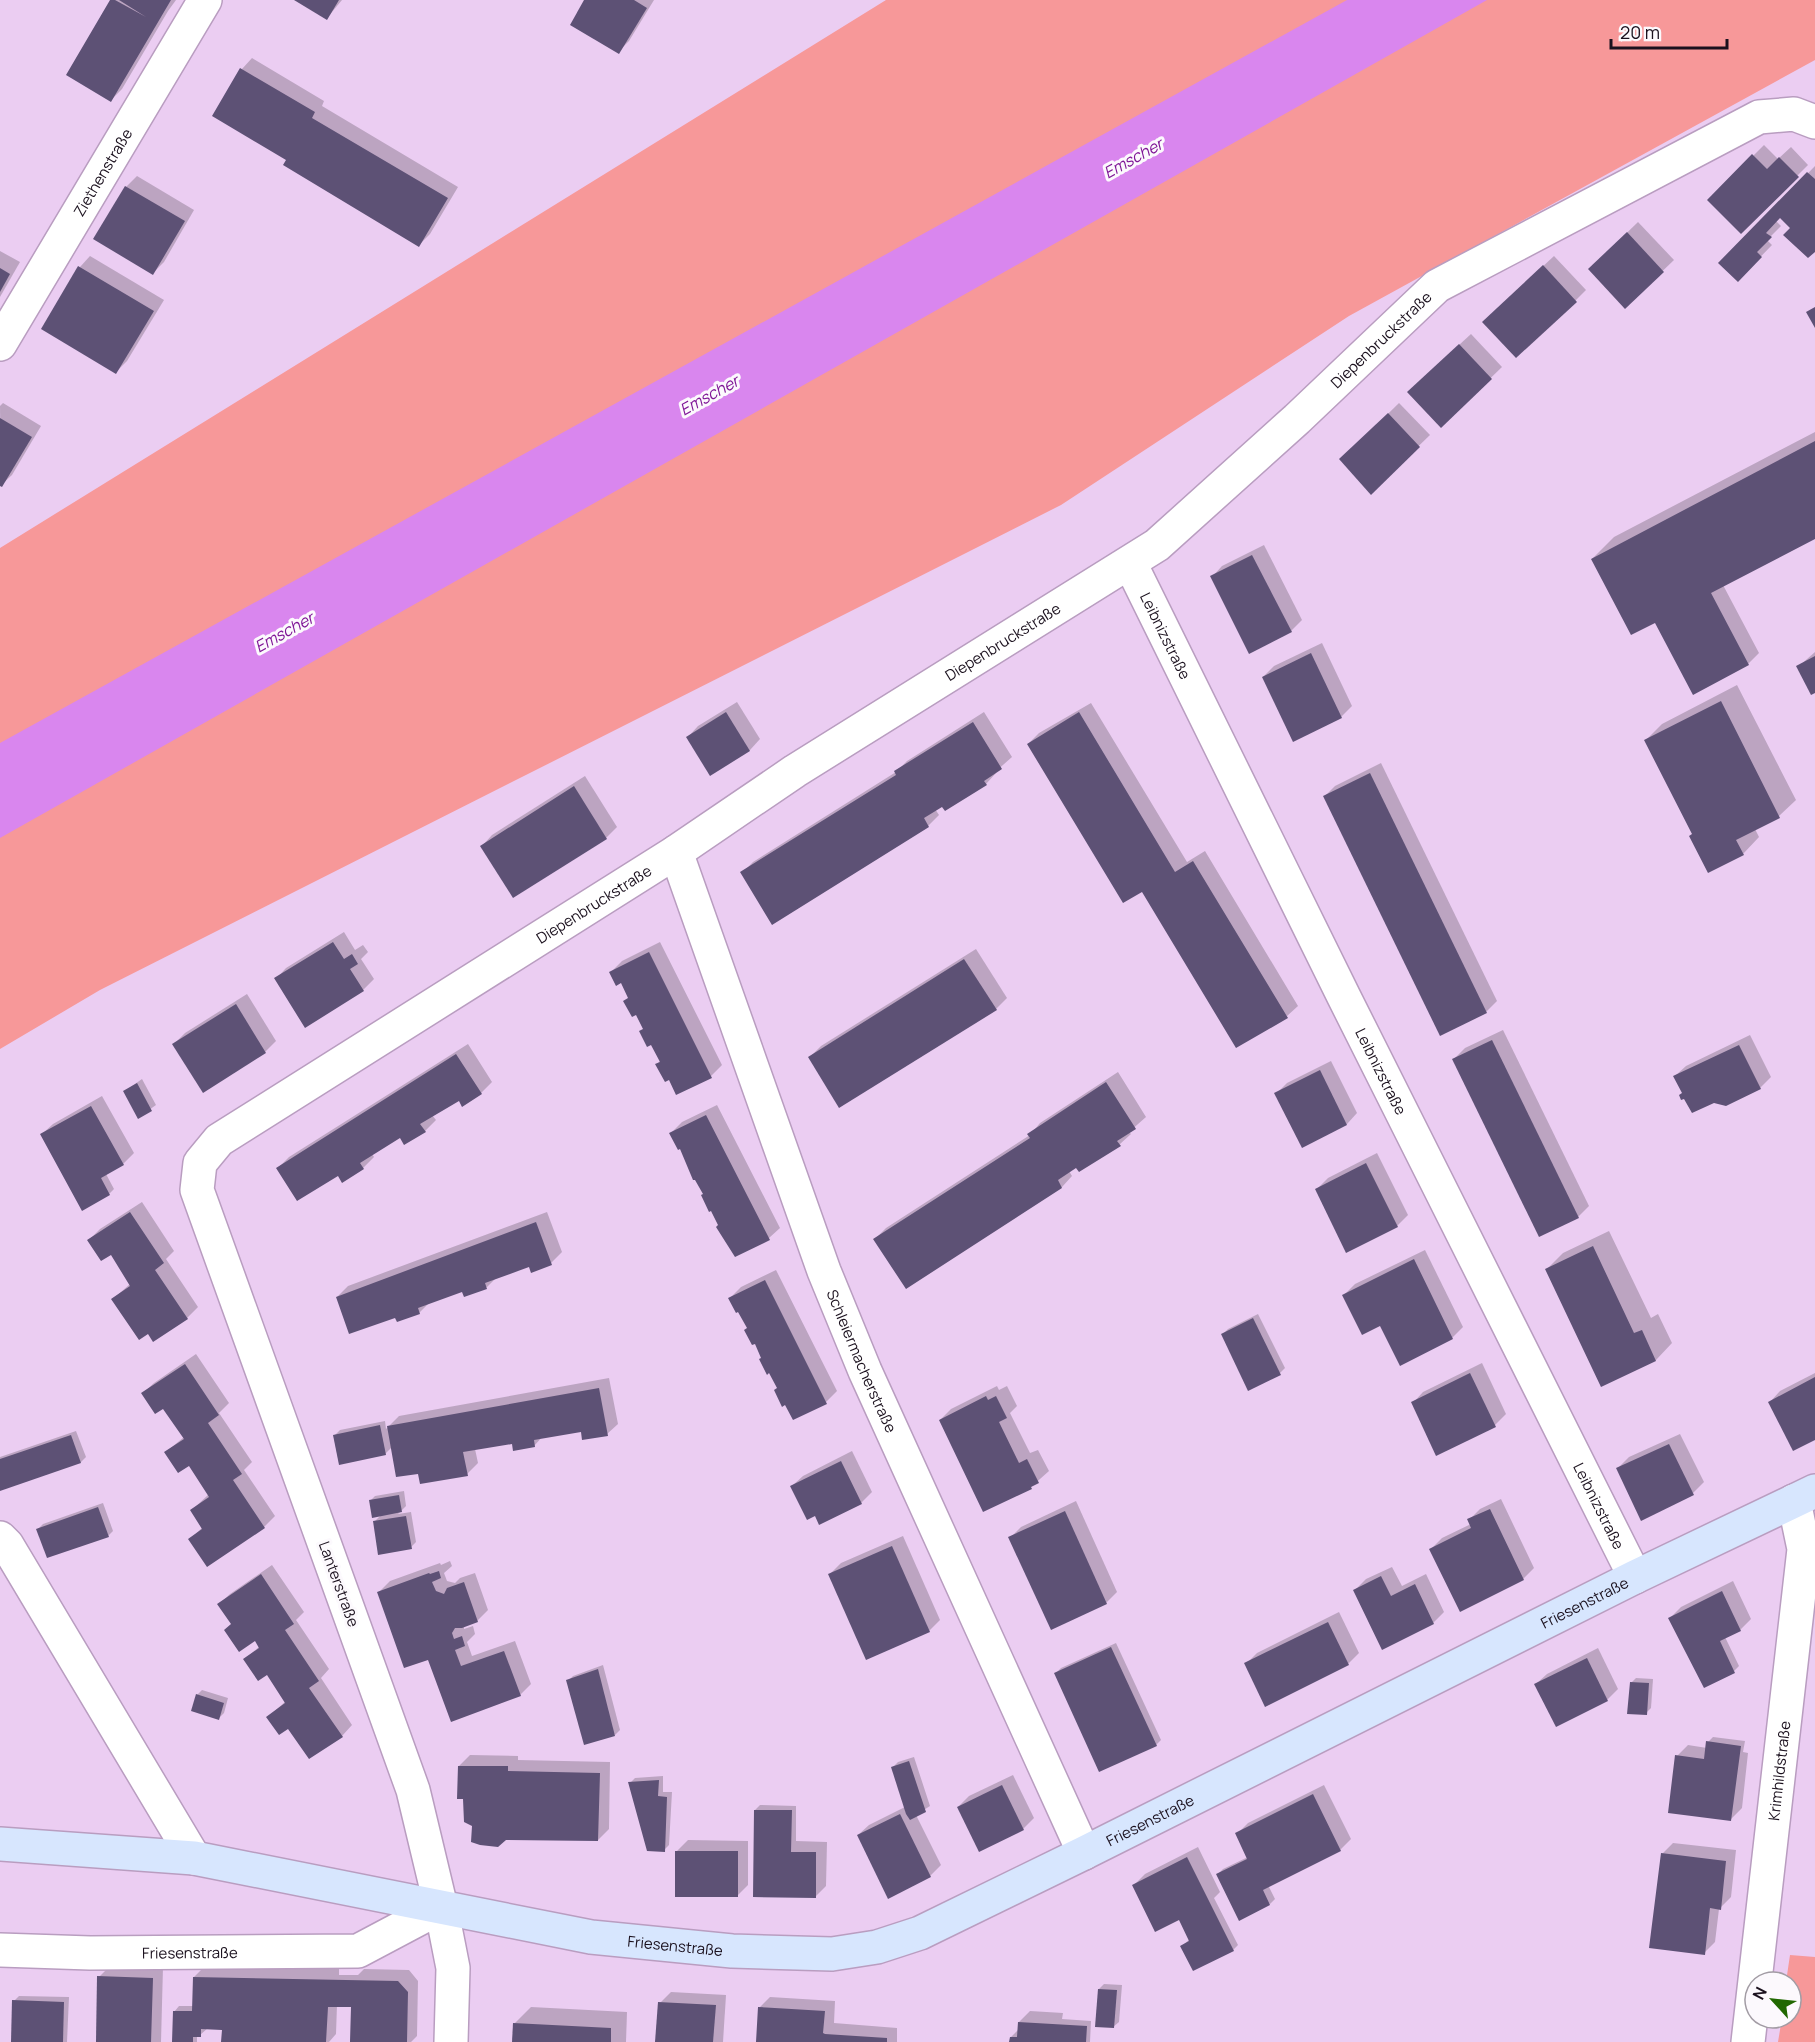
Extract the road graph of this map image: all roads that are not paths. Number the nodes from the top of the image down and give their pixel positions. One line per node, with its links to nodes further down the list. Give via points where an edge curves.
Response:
1 (205, 0): 3 (street, Ziethenstraße)
2 (1815, 122): 4 (street, Diepenbruckstraße, via 1794,114 1758,117 1437,286 1297,419 1157,545)
3 (0, 344)
4 (1130, 563): 5 (street, Diepenbruckstraße, via 795,771); 9 (street, Leibnizstraße)
5 (676, 852): 6 (street, Diepenbruckstraße); 11 (street, Schleiermacherstraße, via 824,1271 865,1371)
6 (219, 1140): 13 (street, Lanterstraße, via 200,1163 197,1190 413,1790)
7 (1805, 1496): 9 (main road, Friesenstraße); 16 (street, Krimhildstraße, via 1804,1549)
8 (0, 1538): 12 (street)
9 (1635, 1577): 11 (main road, Friesenstraße)
10 (0, 1844): 12 (main road, Friesenstraße)
11 (1084, 1853): 13 (main road, Friesenstraße, via 920,1933 877,1947 832,1954 732,1951 620,1941)
12 (194, 1858): 13 (main road, Friesenstraße)
13 (441, 1907): 14 (street, Friesenstraße, via 358,1951); 15 (street, Lanterstraße, via 453,1968)
14 (0, 1950)
15 (451, 2042)
16 (1748, 2042)

